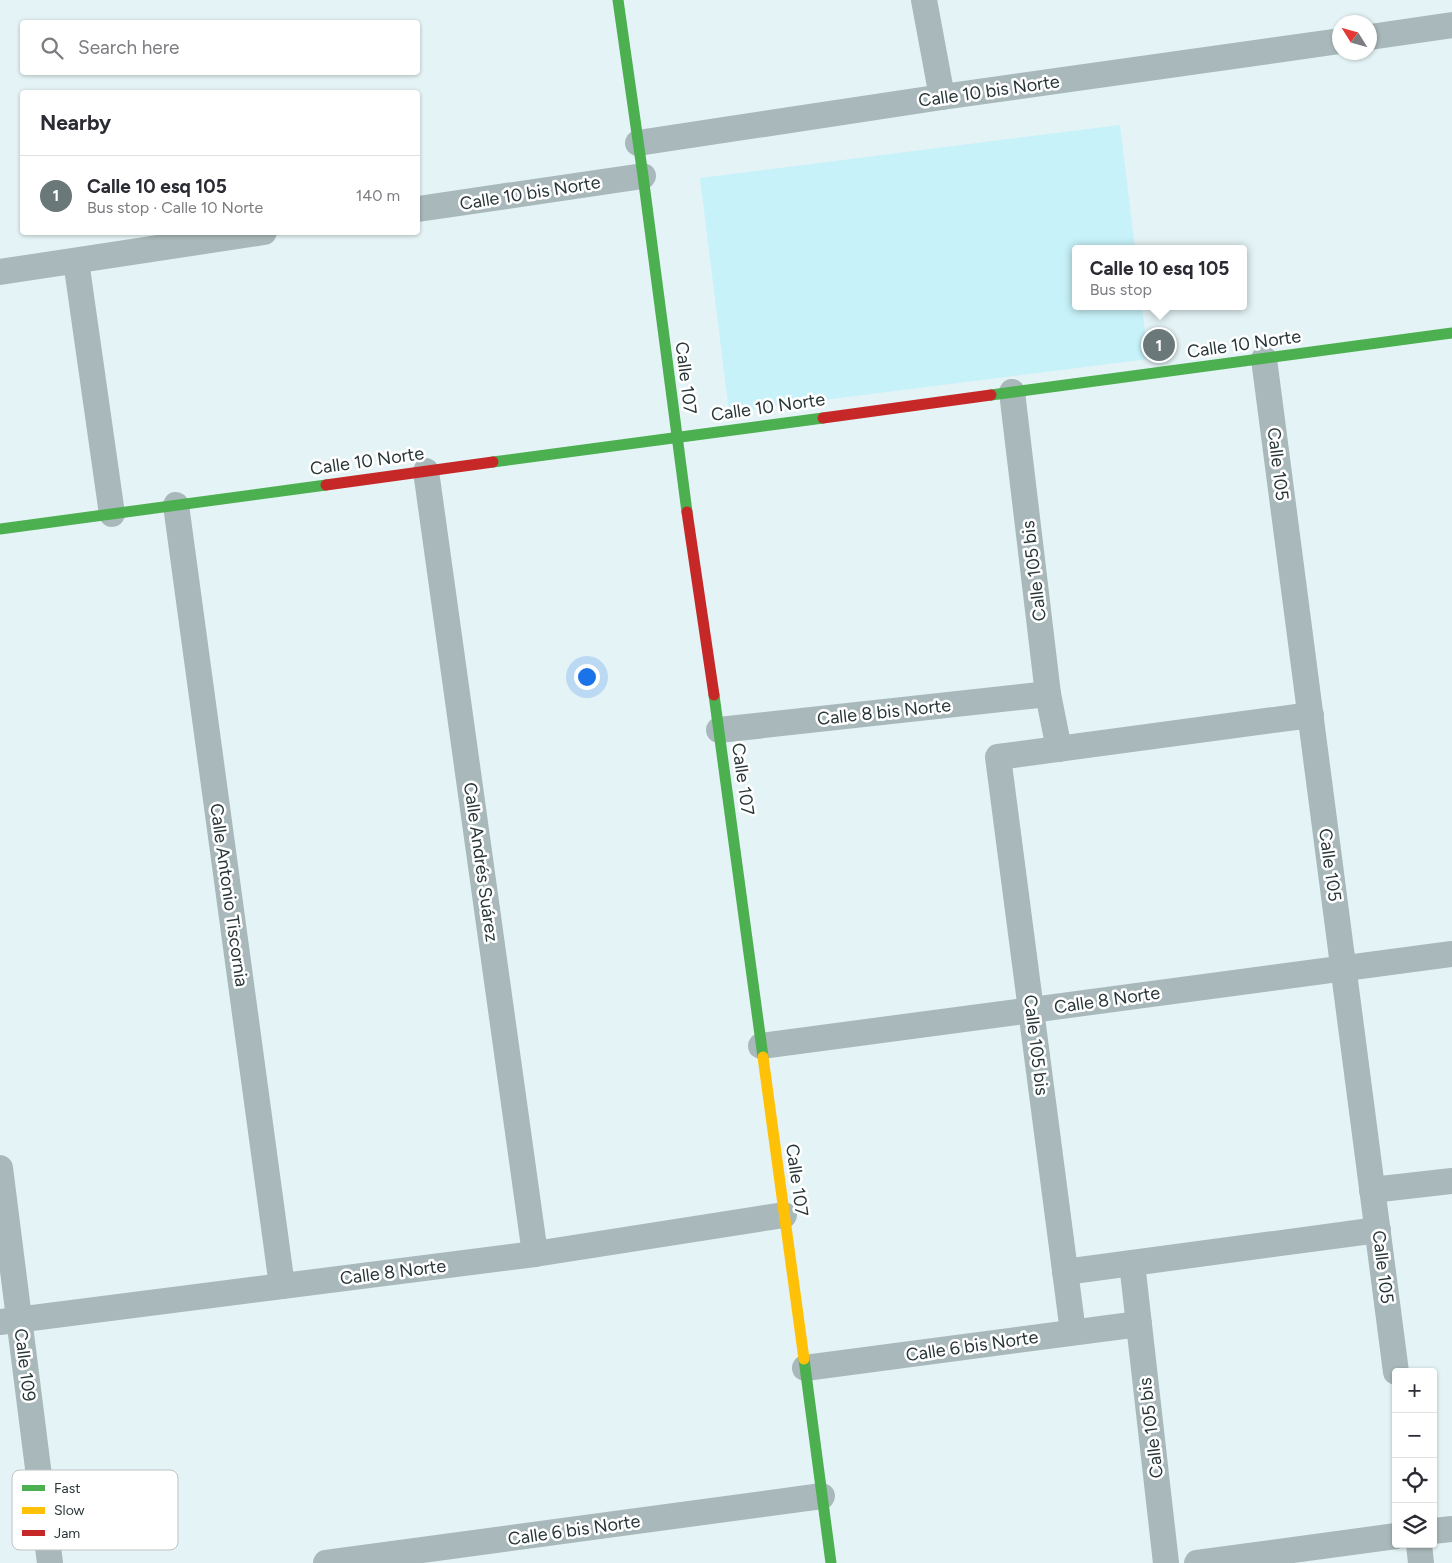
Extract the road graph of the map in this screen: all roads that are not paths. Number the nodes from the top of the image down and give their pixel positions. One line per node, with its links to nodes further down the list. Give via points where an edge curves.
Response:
1 (618, 0): 7 (street, Calle 107)
2 (924, 0): 6 (street)
3 (1452, 25): 4 (street)
4 (1377, 36)
5 (1332, 42): 6 (street, Calle 10 bis Norte)
6 (942, 97): 7 (street, Calle 10 bis Norte)
7 (638, 143): 8 (street, Calle 107)
8 (643, 176): 9 (street, Calle 10 bis Norte); 16 (street, Calle 107)
9 (420, 210)
10 (245, 235): 11 (street)
11 (76, 261): 12 (street); 19 (street)
12 (0, 272)
13 (1452, 333): 14 (street, Calle 10 Norte)
14 (1264, 358): 15 (street, Calle 10 Norte); 22 (street, Calle 105)
15 (1012, 392): 16 (street, Calle 10 Norte); 21 (street, Calle 105 bis)
16 (676, 437): 17 (street, Calle 10 Norte); 23 (street, Calle 107)
17 (426, 471): 18 (street, Calle 10 Norte); 34 (street, Calle Andrés Suárez)
18 (176, 505): 19 (street, Calle 10 Norte); 37 (street, Calle Antonio Tiscornia)
19 (112, 514): 20 (street, Calle 10 Norte)
20 (0, 529)
21 (1048, 694): 23 (street, Calle 8 bis Norte); 24 (street, Calle 105 bis)
22 (1311, 715): 24 (street); 26 (street, Calle 105)
23 (719, 730): 28 (street, Calle 107)
24 (1059, 749): 27 (street, Calle 105 bis, via 998,757)
25 (1452, 954): 26 (street, Calle 8 Norte)
26 (1344, 968): 27 (street, Calle 8 Norte); 31 (street, Calle 105)
27 (1031, 1010): 28 (street, Calle 8 Norte); 36 (street, Calle 105 bis)
28 (761, 1046): 32 (street, Calle 107)
29 (0, 1168): 38 (street, Calle 109)
30 (1452, 1181): 31 (street)
31 (1372, 1190): 33 (street, Calle 105)
32 (784, 1215): 34 (street, Calle 8 Norte); 41 (street, Calle 107)
33 (1378, 1230): 35 (street); 42 (street, Calle 105)
34 (536, 1254): 37 (street, Calle 8 Norte)
35 (1132, 1263): 36 (street); 39 (street, Calle 105 bis)
36 (1065, 1272): 40 (street, Calle 105 bis)
37 (282, 1286): 38 (street, Calle 8 Norte)
38 (10, 1320): 43 (street, Calle 109)
39 (1139, 1324): 40 (street, Calle 6 bis Norte); 53 (street, Calle 105 bis)
40 (1073, 1332): 41 (street, Calle 6 bis Norte)
41 (805, 1368): 44 (street, Calle 107)
42 (1395, 1368)
43 (35, 1470)
44 (822, 1496): 51 (street, Calle 6 bis Norte); 52 (street, Calle 107)
45 (1452, 1529): 46 (street)
46 (1437, 1531)
47 (1392, 1537): 54 (street)
48 (1419, 1548): 55 (street)
49 (48, 1550): 50 (street, Calle 109)
50 (50, 1563)
51 (326, 1563)
52 (831, 1563)
53 (1166, 1563)
54 (1197, 1563)
55 (1421, 1563)

